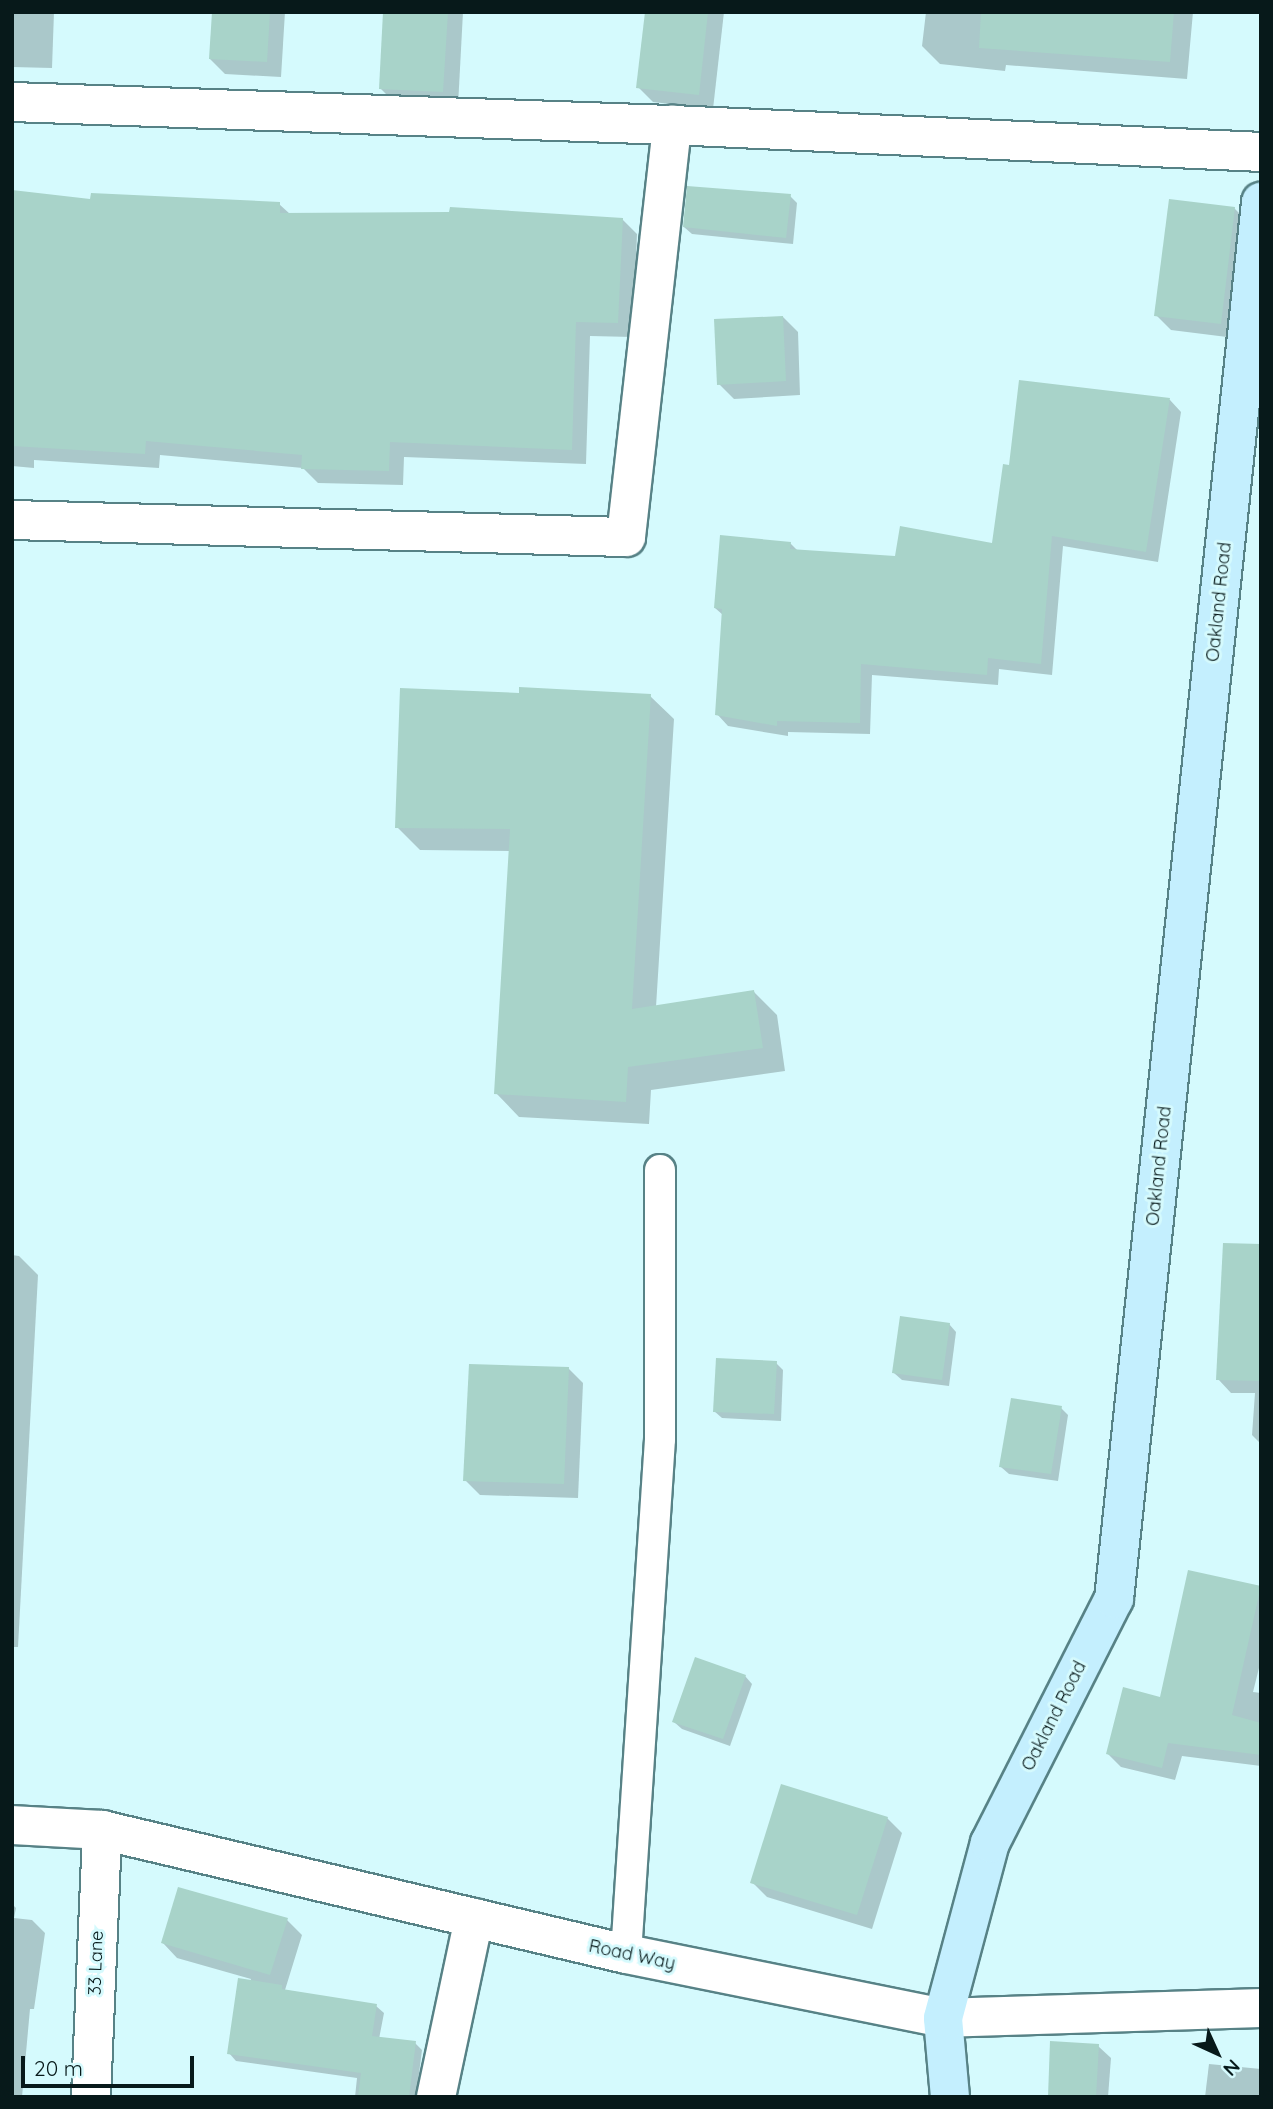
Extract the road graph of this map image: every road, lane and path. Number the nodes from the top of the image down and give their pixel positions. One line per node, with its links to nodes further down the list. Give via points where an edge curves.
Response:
1 (12, 102): 2 (street)
2 (672, 125): 3 (street); 5 (street, via 626,537)
3 (1261, 152)
4 (1261, 202): 12 (street, Oakland Road, via 1114,1599 990,1843)
5 (12, 520)
6 (660, 1170): 10 (lane, via 660,1438)
7 (12, 1825): 8 (street, Road Way)
8 (102, 1830): 9 (street, Road Way); 13 (street, 33 Lane)
9 (474, 1918): 10 (street, Road Way); 14 (street)
10 (626, 1954): 12 (street, Road Way)
11 (1261, 2008): 12 (street, Road Way)
12 (943, 2018): 15 (street, Oakland Road)
13 (90, 2097)
14 (436, 2097)
15 (950, 2097)

